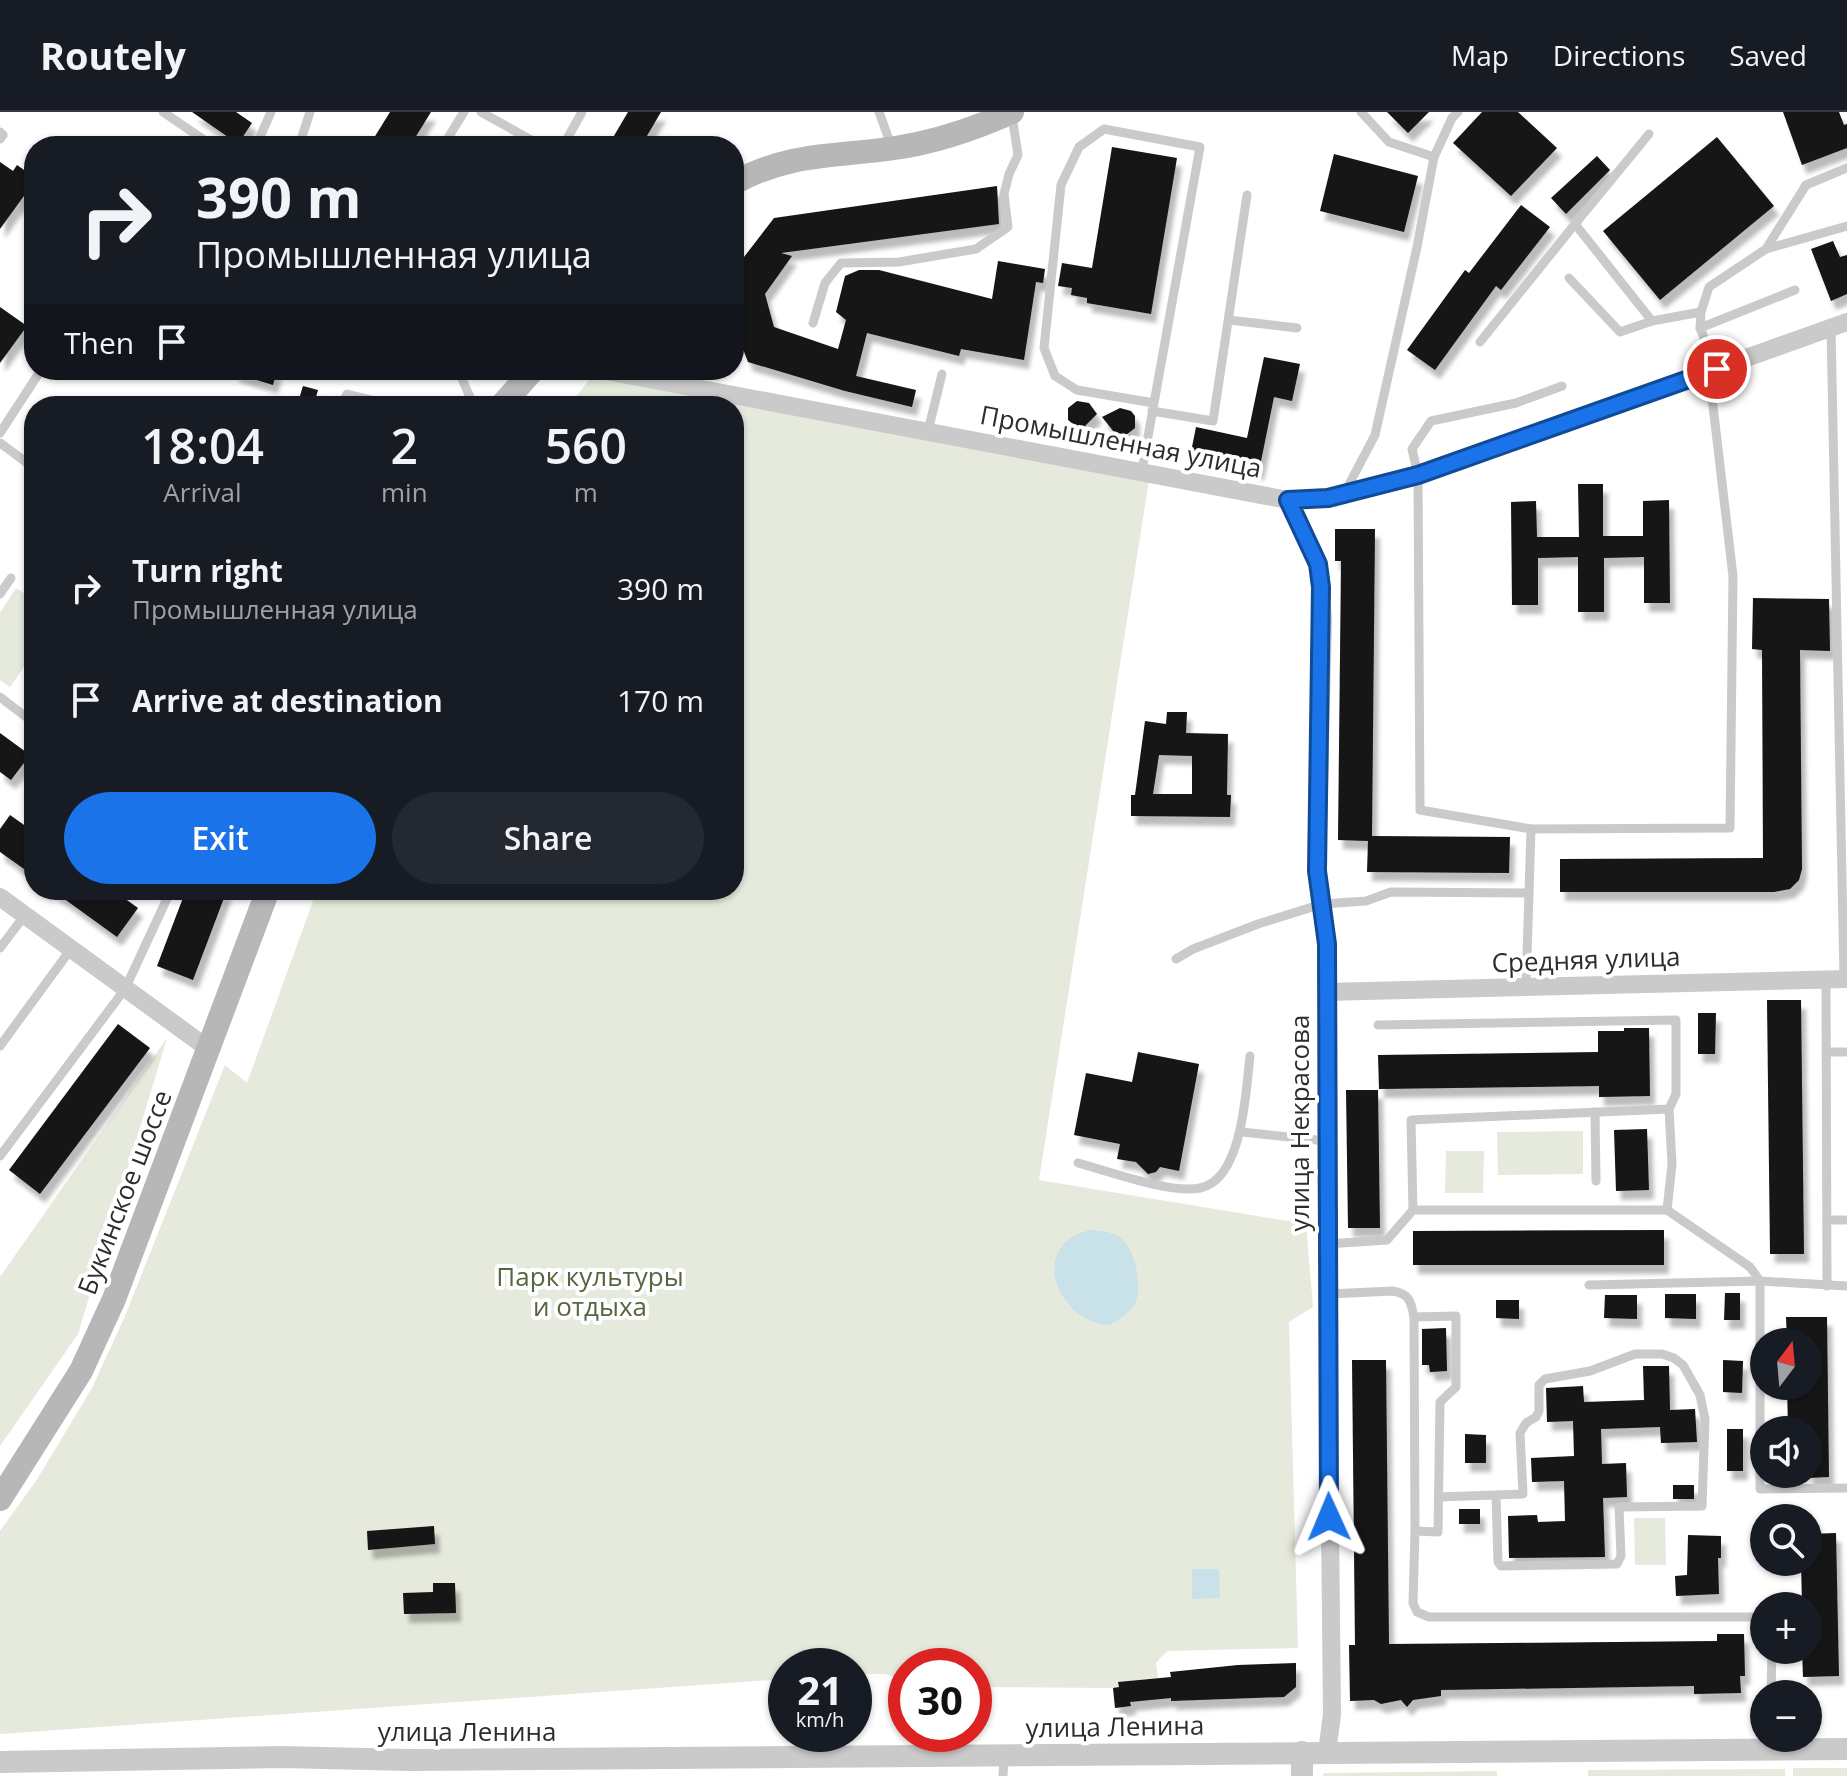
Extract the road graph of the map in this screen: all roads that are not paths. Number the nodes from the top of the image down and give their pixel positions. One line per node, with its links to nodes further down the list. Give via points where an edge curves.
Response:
1 (163, 112): 13 (lane)
2 (271, 112): 14 (lane)
3 (310, 112): 15 (lane)
4 (464, 112): 16 (lane)
5 (481, 112): 17 (lane)
6 (582, 112): 18 (lane)
7 (879, 112): 20 (lane)
8 (1011, 112): 20 (main road, via 934,141); 33 (lane, via 1018,155 1004,194 1008,227 976,249 899,262 841,263 825,283)
9 (1361, 112): 21 (lane, via 1389,142)
10 (1458, 112): 21 (lane)
11 (0, 132): 19 (lane)
12 (1649, 134): 25 (lane)
13 (198, 136)
14 (260, 136)
15 (302, 136)
16 (449, 136)
17 (524, 136)
18 (569, 136)
19 (0, 139)
20 (892, 149): 23 (main road, via 812,156)
21 (1434, 157): 54 (lane, via 1375,435)
22 (1847, 168): 27 (lane, via 1806,185)
23 (744, 178)
24 (1247, 195): 31 (lane)
25 (1575, 224): 32 (lane); 37 (lane)
26 (1847, 226): 27 (lane)
27 (1766, 249): 30 (lane, via 1709,287)
28 (1569, 278): 32 (lane, via 1620,332)
29 (1795, 290): 36 (lane)
30 (1701, 312): 32 (lane); 36 (lane)
31 (1229, 320): 35 (lane); 47 (lane, via 1213,421)
32 (1652, 321)
33 (813, 323)
34 (1839, 325): 38 (street, Промышленная улица); 59 (lane)
35 (1297, 328)
36 (1700, 328): 38 (lane)
37 (1480, 342)
38 (1713, 370): 53 (street, Промышленная улица); 61 (lane, via 1733,576 1730,828)
39 (942, 374): 48 (lane)
40 (524, 380): 44 (main road)
41 (655, 380): 45 (street, Промышленная улица)
42 (1562, 386): 53 (lane, via 1516,403 1431,421 1412,449)
43 (24, 396): 49 (lane)
44 (510, 396)
45 (740, 396)
46 (744, 397): 48 (street, Промышленная улица)
47 (1153, 407): 47 (lane, via 1200,147 1104,129 1079,147 1061,185 1044,348 1055,376 1077,390); 52 (lane)
48 (928, 431): 52 (street, Промышленная улица)
49 (0, 433)
50 (0, 443): 51 (lane)
51 (24, 461)
52 (1142, 470): 55 (street, Промышленная улица)
53 (1418, 475): 54 (street, Промышленная улица); 61 (lane, via 1420,810)
54 (1344, 494): 55 (street, Промышленная улица)
55 (1288, 500): 66 (street, улица Некрасова, via 1318,564 1321,587 1317,871)
56 (11, 578): 57 (lane)
57 (0, 594)
58 (0, 697): 60 (lane)
59 (1843, 699): 71 (lane)
60 (24, 715)
61 (1531, 829): 62 (lane)
62 (1529, 893): 66 (lane, via 1391,892 1366,901); 72 (lane)
63 (0, 897): 67 (street)
64 (166, 900): 73 (lane)
65 (264, 900): 77 (main road, Букинское шоссе)
66 (1322, 904): 70 (lane); 74 (street, улица Некрасова)
67 (25, 915): 68 (lane); 69 (street)
68 (0, 948)
69 (71, 949): 73 (street); 76 (lane)
70 (1176, 959)
71 (1839, 979): 72 (street, Средняя улица); 78 (lane)
72 (1526, 987): 74 (street, Средняя улица)
73 (125, 989): 77 (street); 85 (lane)
74 (1326, 992): 84 (street, улица Некрасова)
75 (1378, 1025): 81 (lane, via 1676,1020 1676,1094)
76 (0, 1046)
77 (210, 1050): 102 (main road, Букинское шоссе, via 81,1371)
78 (1827, 1052): 79 (lane); 90 (lane)
79 (1847, 1052)
80 (1250, 1056): 83 (lane)
81 (1669, 1109): 82 (lane); 89 (lane, via 1672,1164)
82 (1595, 1112): 87 (lane); 88 (lane, via 1411,1120)
83 (1242, 1132): 84 (lane); 86 (lane, via 1214,1181 1201,1188 1147,1182)
84 (1326, 1141): 92 (street, улица Некрасова)
85 (0, 1156)
86 (1078, 1163)
87 (1596, 1181)
88 (1413, 1210): 89 (lane); 92 (lane, via 1387,1240)
89 (1667, 1210): 93 (lane, via 1750,1267)
90 (1827, 1220): 91 (lane); 95 (lane)
91 (1847, 1220)
92 (1327, 1244): 97 (street, улица Некрасова)
93 (1760, 1281): 94 (lane); 95 (lane); 99 (lane, via 1760,1489)
94 (1589, 1285)
95 (1827, 1286): 96 (lane)
96 (1847, 1286)
97 (1328, 1294): 98 (lane, via 1403,1293 1411,1299); 109 (street, улица Некрасова, via 1332,1714)
98 (1414, 1317): 101 (lane, via 1456,1316 1456,1387 1440,1402); 103 (lane)
99 (1847, 1488)
100 (1496, 1495): 100 (lane, via 1523,1494 1520,1433 1539,1411 1539,1385 1545,1379 1590,1371 1635,1354 1668,1355 1683,1365 1700,1395 1705,1419 1702,1506 1619,1507 1617,1564 1501,1566); 101 (lane)
101 (1439, 1497): 103 (lane, via 1438,1532)
102 (0, 1499)
103 (1415, 1531): 104 (lane, via 1413,1603 1417,1612 1429,1617)
104 (1750, 1617)
105 (1750, 1744): 109 (street, улица Ленина)
106 (1822, 1747): 107 (street, улица Ленина)
107 (1847, 1749)
108 (1302, 1752): 109 (street, улица Ленина); 111 (street, улица Ленина); 113 (street)
109 (1327, 1753)
110 (0, 1762): 112 (street, улица Ленина, via 281,1757)
111 (1004, 1766): 112 (street, улица Ленина)
112 (409, 1768)
113 (1302, 1776)

